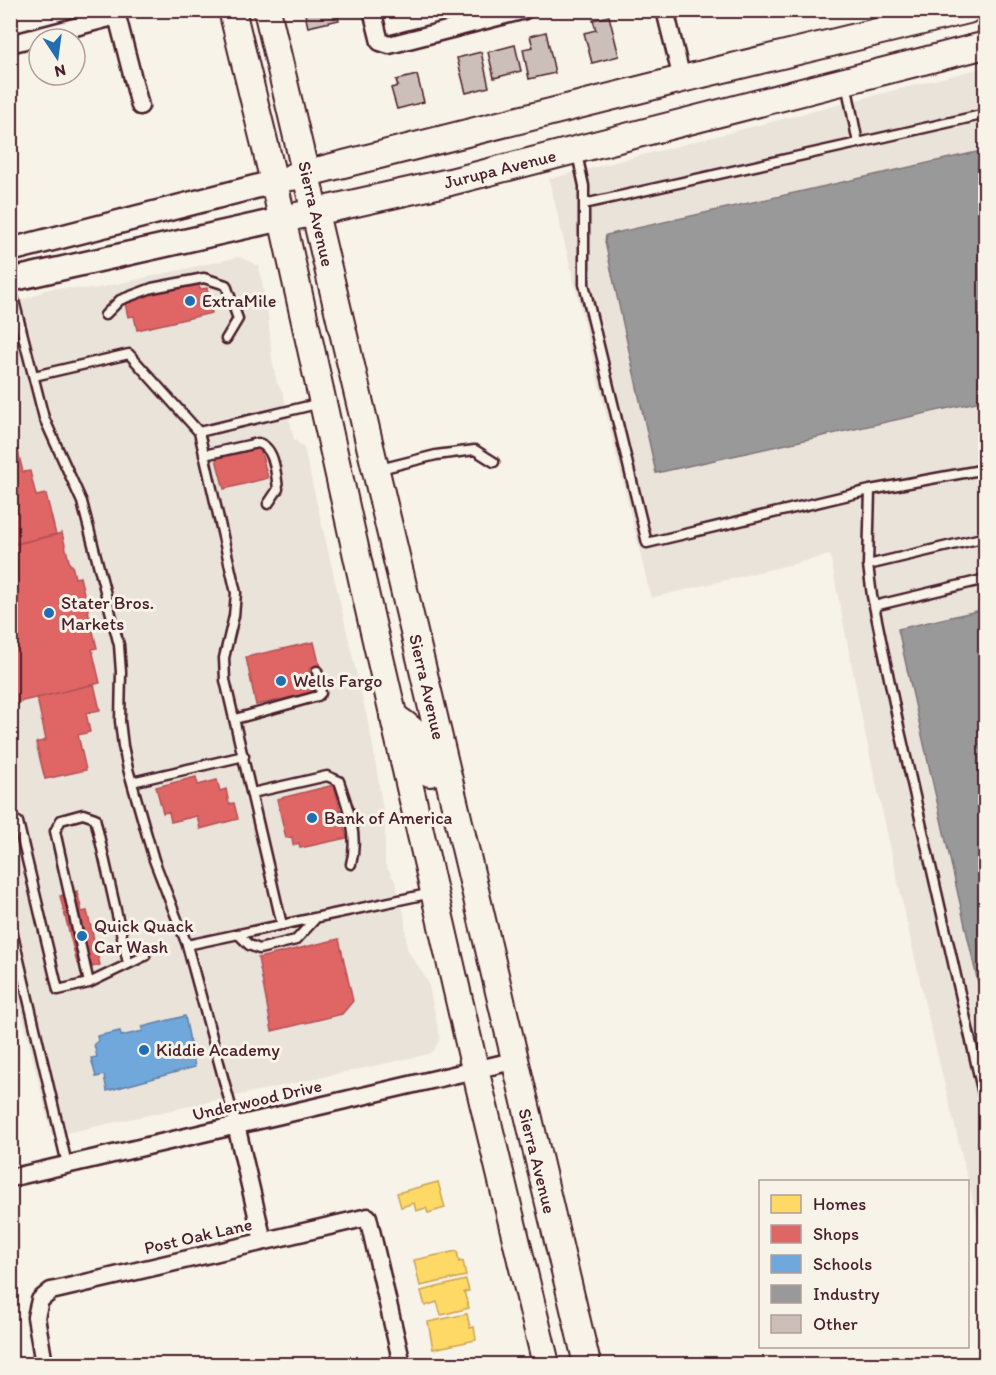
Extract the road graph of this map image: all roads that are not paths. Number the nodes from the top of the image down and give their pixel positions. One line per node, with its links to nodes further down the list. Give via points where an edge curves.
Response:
1 (232, 10): 16 (main road, Sierra Avenue)
2 (267, 10): 15 (main road, Sierra Avenue)
3 (372, 10): 4 (street, via 380,42 393,44)
4 (525, 10)
5 (665, 10): 9 (street)
6 (968, 10): 9 (main road)
7 (10, 44): 11 (street, via 117,16)
8 (986, 45): 10 (main road, Jurupa Avenue)
9 (682, 79): 15 (main road)
10 (846, 80): 13 (lane); 14 (main road, Jurupa Avenue)
11 (140, 106)
12 (986, 114): 13 (lane)
13 (858, 143): 17 (lane)
14 (576, 150): 17 (lane); 18 (main road, Jurupa Avenue)
15 (306, 172): 16 (main road); 18 (main road, Sierra Avenue)
16 (274, 182): 19 (main road, Sierra Avenue); 20 (main road)
17 (584, 204): 32 (lane, via 584,285 647,543)
18 (315, 212): 19 (main road, Jurupa Avenue); 31 (main road, Sierra Avenue)
19 (282, 219): 21 (main road, Jurupa Avenue); 26 (main road, Sierra Avenue)
20 (10, 250)
21 (10, 280)
22 (10, 285): 25 (lane)
23 (105, 315): 24 (lane, via 120,300 152,288 204,278 226,285 238,319)
24 (226, 339)
25 (33, 376): 27 (lane, via 129,354); 42 (lane, via 44,417 82,502 116,630 121,672 120,721)
26 (323, 403): 27 (lane); 39 (main road, Sierra Avenue)
27 (199, 432): 28 (lane)
28 (204, 455): 33 (lane, via 264,444 270,450 278,489); 40 (lane, via 236,593 224,668)
29 (494, 462): 31 (lane, via 475,450)
30 (986, 469): 32 (lane)
31 (377, 470): 47 (main road, Sierra Avenue)
32 (870, 490): 35 (lane)
33 (268, 504)
34 (986, 537): 35 (lane)
35 (868, 565): 37 (lane)
36 (986, 579): 37 (lane)
37 (874, 606): 58 (lane)
38 (317, 671): 40 (lane, via 321,693 318,696)
39 (393, 716): 46 (main road, Sierra Avenue); 47 (main road, via 416,731 423,744 452,861)
40 (235, 719): 41 (lane)
41 (244, 756): 42 (lane); 43 (lane)
42 (132, 782): 52 (lane, via 154,860)
43 (252, 793): 45 (lane, via 327,776 339,781 354,833); 50 (lane)
44 (18, 822): 55 (lane, via 58,990)
45 (351, 864)
46 (435, 892): 48 (lane); 57 (main road, Sierra Avenue)
47 (480, 913): 56 (main road, Sierra Avenue)
48 (316, 918): 50 (lane); 51 (lane, via 296,940 259,949)
49 (10, 922): 60 (lane)
50 (282, 925): 51 (lane)
51 (238, 934): 52 (lane)
52 (188, 945): 59 (lane)
53 (145, 956): 54 (lane)
54 (128, 963): 55 (lane); 55 (lane, via 95,818 83,814 61,820 55,831)
55 (89, 983)
56 (513, 1061): 57 (street, Underwood Drive); 66 (main road, Sierra Avenue)
57 (475, 1069): 59 (street, Underwood Drive); 65 (main road, Sierra Avenue)
58 (986, 1107)
59 (236, 1125): 60 (street, Underwood Drive); 62 (street)
60 (67, 1164): 61 (street, Underwood Drive)
61 (10, 1178)
62 (263, 1241): 63 (street, Post Oak Lane, via 51,1291 40,1300 36,1317); 64 (street, Post Oak Lane, via 368,1217)
63 (44, 1365)
64 (402, 1365)
65 (546, 1365)
66 (587, 1365)

